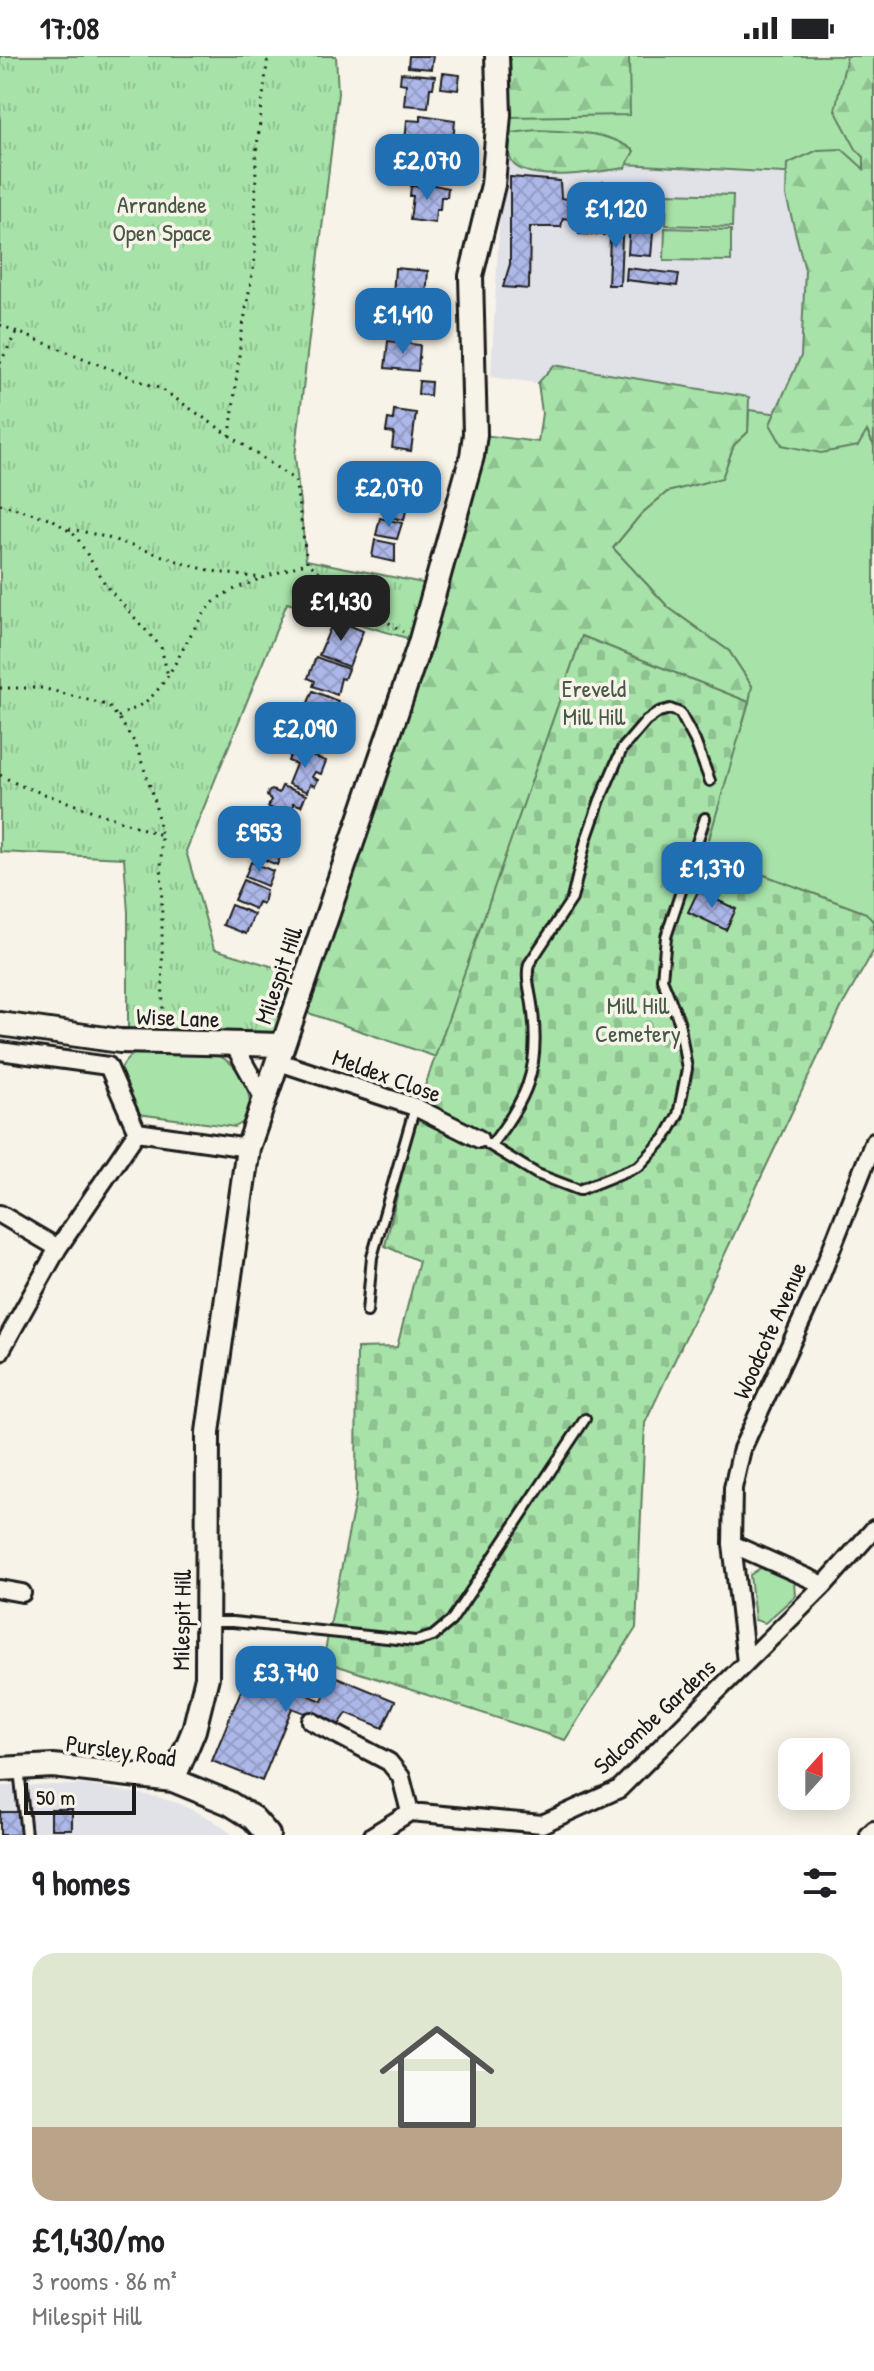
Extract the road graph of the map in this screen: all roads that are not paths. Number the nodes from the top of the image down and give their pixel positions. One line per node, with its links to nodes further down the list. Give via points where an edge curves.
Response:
1 (497, 56): 8 (street, Milespit Hill, via 493,185 471,276 472,456 420,643)
2 (710, 781): 14 (lane, via 686,722 670,709 646,721 622,749 586,840 572,899 529,964 534,1072 513,1116)
3 (705, 818): 14 (lane, via 666,937 662,979 679,1021 687,1069 678,1115 665,1138 639,1166 579,1190 537,1174)
4 (0, 1024): 5 (street, Wise Lane)
5 (120, 1041): 6 (street, Wise Lane); 9 (street, Wise Lane)
6 (234, 1045): 8 (street, Wise Lane); 10 (street)
7 (0, 1051): 9 (street)
8 (279, 1053): 10 (street, Milespit Hill); 11 (street, Meldex Close)
9 (108, 1066): 12 (street)
10 (264, 1099): 15 (street, Milespit Hill)
11 (415, 1107): 14 (street, Meldex Close); 19 (lane, via 372,1257)
12 (137, 1132): 15 (street); 18 (street)
13 (874, 1141): 16 (street, Woodcote Avenue)
14 (485, 1142)
15 (248, 1148): 27 (street, Milespit Hill, via 208,1432)
16 (870, 1163): 23 (street, Woodcote Avenue, via 742,1449 733,1488)
17 (0, 1214): 18 (street)
18 (58, 1248): 20 (street)
19 (367, 1312)
20 (0, 1352)
21 (585, 1419): 27 (lane, via 451,1621 433,1636 416,1641)
22 (874, 1529): 24 (street, Salcombe Gardens)
23 (732, 1544): 24 (street); 28 (street, Woodcote Avenue)
24 (824, 1585): 28 (street, Salcombe Gardens)
25 (0, 1589): 26 (street)
26 (22, 1593)
27 (207, 1622): 31 (street, Milespit Hill, via 207,1677 194,1730)
28 (746, 1662): 32 (street, Salcombe Gardens, via 619,1789 542,1824)
29 (311, 1721): 32 (street, via 389,1762 401,1777)
30 (10, 1769): 31 (street, Pursley Road, via 53,1766); 34 (lane)
31 (173, 1780): 35 (street, Pursley Road, via 229,1803)
32 (410, 1812): 36 (street)
33 (874, 1830): 37 (street)
34 (26, 1835)
35 (268, 1835)
36 (373, 1835)
37 (869, 1835)

